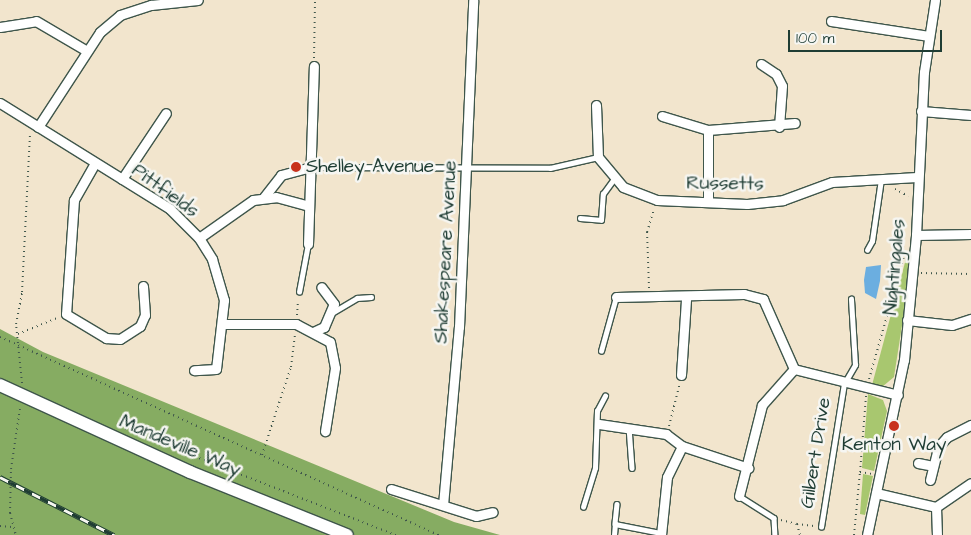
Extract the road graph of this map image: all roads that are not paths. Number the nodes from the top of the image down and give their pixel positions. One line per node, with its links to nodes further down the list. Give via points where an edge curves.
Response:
1 (198, 0): 7 (street, via 151,5 120,16)
2 (472, 0): 22 (street, Shakespeare Avenue)
3 (935, 0): 6 (street, Nightingales)
4 (831, 21): 6 (street)
5 (0, 27): 7 (street, via 40,22)
6 (929, 36): 12 (street, Nightingales)
7 (87, 51): 17 (street)
8 (761, 64): 18 (street, via 776,74 782,86)
9 (314, 66): 23 (street)
10 (0, 103): 17 (street, Pittfields)
11 (596, 105): 20 (street)
12 (921, 111): 14 (street); 25 (street, Nightingales)
13 (166, 113): 26 (street)
14 (971, 115)
15 (662, 116): 19 (street)
16 (795, 123): 18 (street)
17 (38, 127): 21 (street, Pittfields)
18 (780, 127): 19 (street)
19 (708, 130): 29 (street)
20 (598, 157): 22 (lane, via 550,168); 24 (street, Russetts)
21 (95, 162): 26 (street, Pittfields); 37 (street, via 74,200 66,314 106,338 120,339 140,326 145,315)
22 (468, 166): 23 (lane); 72 (street, Shakespeare Avenue)
23 (311, 167): 28 (street, via 280,175); 30 (street)
24 (614, 178): 29 (street, Russetts, via 657,200); 31 (lane, via 603,194 601,220)
25 (917, 178): 27 (street, Russetts); 33 (street, Nightingales)
26 (122, 179): 34 (street, Pittfields, via 170,209)
27 (881, 182): 29 (street, Russetts, via 832,182 783,200 747,204); 36 (lane, via 872,241)
28 (264, 197): 30 (street); 34 (street, via 236,209)
29 (708, 199)
30 (309, 206): 35 (street)
31 (580, 218)
32 (971, 234): 33 (street)
33 (916, 235): 45 (street, Nightingales)
34 (199, 238): 47 (street, Pittfields, via 222,286)
35 (308, 244): 39 (lane)
36 (867, 250)
37 (143, 286)
38 (321, 287): 44 (street, via 330,295)
39 (299, 292)
40 (371, 297): 44 (lane, via 357,298)
41 (616, 298): 42 (street); 49 (lane)
42 (686, 299): 50 (street, via 744,294 763,299); 52 (street)
43 (851, 299): 53 (lane, Gilbert Drive, via 855,360 852,378)
44 (332, 313): 48 (street, via 324,327)
45 (907, 320): 46 (street, via 952,325); 55 (street, Nightingales)
46 (971, 320)
47 (222, 324): 48 (street, via 296,324); 51 (street, Pittfields, via 216,368)
48 (315, 331): 60 (street, via 330,342 335,354)
49 (601, 350)
50 (794, 369): 53 (street, Gilbert Drive); 65 (street, via 762,405)
51 (194, 370)
52 (681, 375)
53 (844, 384): 55 (street, Gilbert Drive); 77 (lane, Gilbert Drive)
54 (0, 385): 79 (main road, Mandeville Way, via 25,389 190,472)
55 (898, 395): 69 (street, Nightingales)
56 (605, 396): 57 (lane, via 597,411)
57 (599, 424): 58 (street); 73 (lane, via 595,468)
58 (629, 425): 61 (street, via 666,434); 64 (lane)
59 (971, 425): 63 (street, via 947,437 938,447)
60 (324, 431)
61 (682, 446): 65 (street); 78 (street, via 667,477)
62 (918, 463): 63 (street)
63 (933, 466): 66 (street)
64 (632, 468)
65 (748, 468): 70 (street)
66 (930, 480)
67 (971, 483): 74 (street)
68 (392, 490): 72 (street)
69 (876, 493): 74 (street); 82 (street, Nightingales)
70 (738, 496): 81 (lane, via 774,518)
71 (618, 504): 76 (lane)
72 (443, 505): 75 (street, via 476,516)
73 (583, 507)
74 (936, 508): 83 (street)
75 (493, 512)
76 (615, 524): 78 (lane); 80 (lane)
77 (820, 526)
78 (661, 534)
79 (347, 535)
80 (614, 535)
81 (775, 535)
82 (867, 535)
83 (937, 535)

